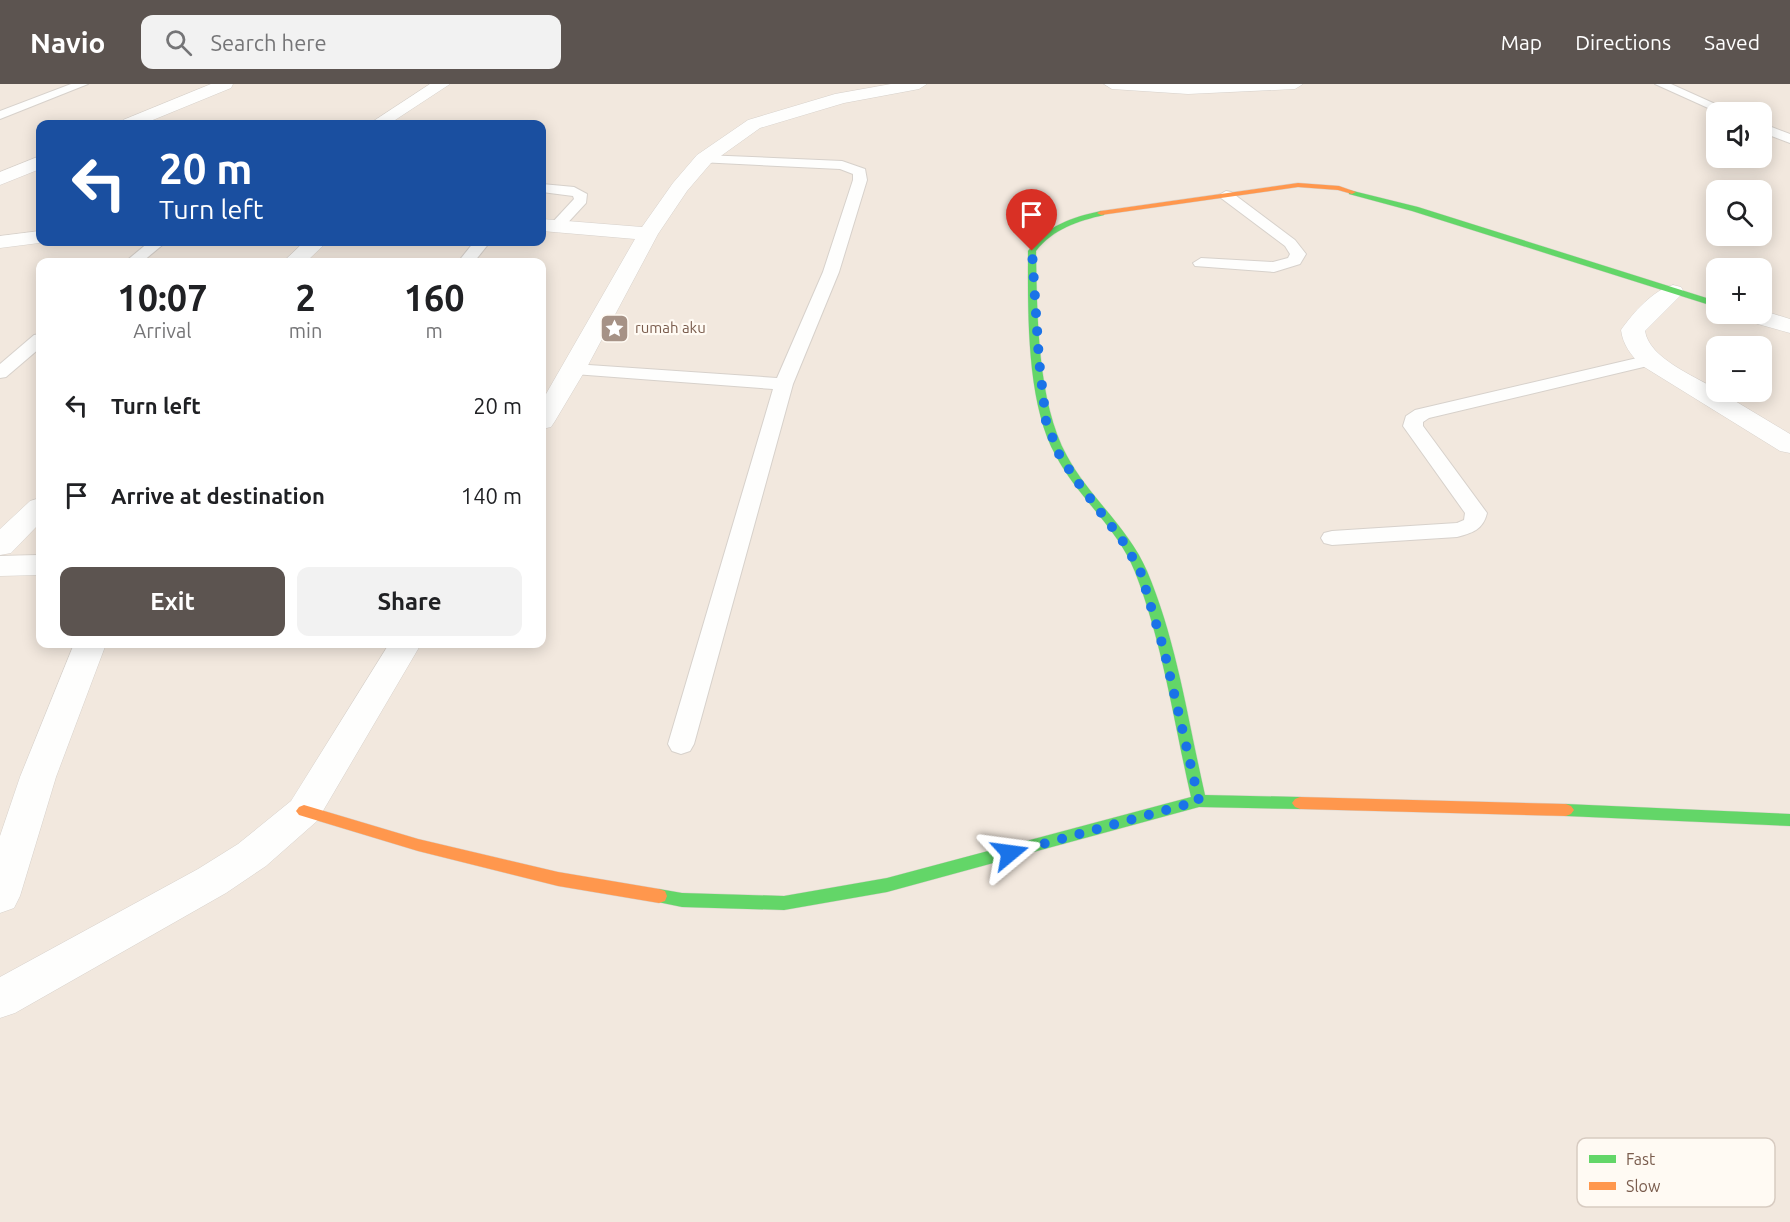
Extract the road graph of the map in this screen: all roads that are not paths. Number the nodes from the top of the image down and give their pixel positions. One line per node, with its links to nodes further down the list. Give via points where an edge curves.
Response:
1 (82, 84): 9 (lane)
2 (225, 84): 10 (street)
3 (442, 84): 11 (street)
4 (919, 84): 14 (street, via 841,98 754,124)
5 (1112, 84): 6 (street, via 1188,89)
6 (1295, 84)
7 (1661, 84): 8 (lane)
8 (1706, 103)
9 (0, 115)
10 (139, 120)
11 (384, 120)
12 (1772, 132): 13 (lane)
13 (1790, 139)
14 (704, 159): 20 (street); 38 (lane, via 842,165 860,172 831,272)
15 (36, 164): 16 (street)
16 (0, 179)
17 (546, 188): 19 (lane, via 574,191 581,200)
18 (1226, 195): 29 (lane, via 1290,243 1298,254 1294,261 1274,267); 30 (street, via 1298,185 1339,188); 49 (street, via 1076,220 1041,237 1032,251 1046,421 1059,454 1140,570 1164,650)
19 (549, 225): 20 (street)
20 (648, 234): 36 (street)
21 (36, 238): 22 (street)
22 (0, 242)
23 (153, 246): 26 (lane)
24 (312, 246): 27 (street)
25 (479, 246): 28 (lane)
26 (138, 258)
27 (298, 258)
28 (469, 258)
29 (1201, 263)
30 (1672, 292): 31 (street); 35 (street, via 1633,330 1634,341)
31 (1706, 301)
32 (1772, 321): 33 (street)
33 (1790, 326)
34 (36, 342): 37 (lane)
35 (1650, 360): 40 (street); 42 (lane, via 1422,414 1413,420 1413,426 1476,513 1475,522 1457,530)
36 (574, 369): 38 (lane); 39 (street)
37 (0, 373)
38 (784, 384): 48 (lane)
39 (546, 414)
40 (1790, 446)
41 (36, 511): 43 (street)
42 (1332, 538)
43 (0, 546)
44 (36, 565): 45 (street)
45 (0, 566)
46 (88, 648): 52 (street, via 38,777)
47 (403, 648): 50 (street)
48 (681, 744)
49 (1199, 801): 50 (street, via 920,877 784,903 682,900 558,879 418,845); 51 (street, via 1514,808)
50 (304, 811): 53 (street, via 252,855 212,881)
51 (1790, 820)
52 (0, 896)
53 (0, 999)

